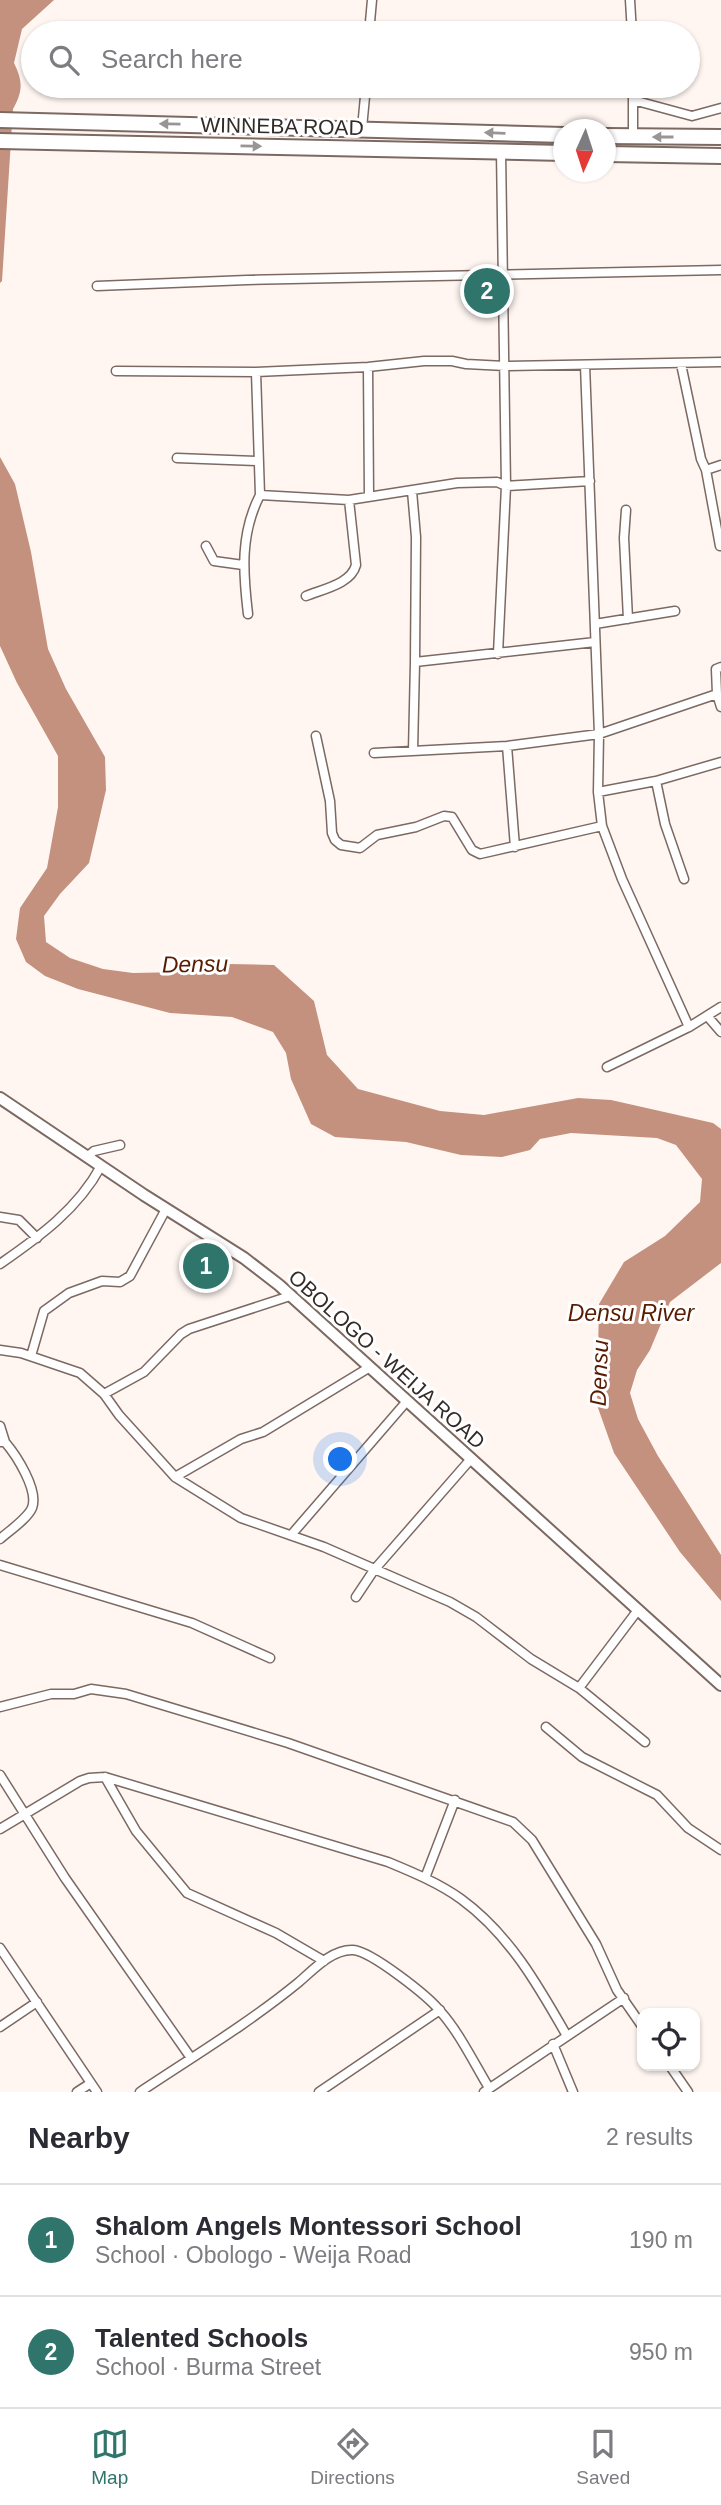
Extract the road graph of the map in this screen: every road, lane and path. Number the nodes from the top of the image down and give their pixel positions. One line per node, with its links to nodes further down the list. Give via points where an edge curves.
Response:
1 (372, 0): 3 (street)
2 (630, 0): 4 (street)
3 (370, 21)
4 (631, 21)
5 (365, 98): 10 (street)
6 (634, 100): 8 (street); 14 (street)
7 (721, 108): 8 (street)
8 (692, 116): 13 (street)
9 (0, 121): 10 (highway, WINNEBA ROAD, one-way to 9)
10 (362, 128): 11 (highway, WINNEBA ROAD, one-way to 10)
11 (553, 135)
12 (616, 136): 14 (highway)
13 (698, 136): 14 (highway, one-way to 14); 15 (highway); 20 (highway, via 693,149)
14 (633, 137)
15 (721, 137)
16 (0, 141): 17 (highway, WINNEBA ROAD, one-way to 17)
17 (501, 151): 18 (highway, WINNEBA ROAD); 23 (street)
18 (553, 153)
19 (616, 154): 20 (highway)
20 (683, 155): 21 (highway)
21 (721, 156)
22 (721, 270): 23 (street)
23 (505, 275): 24 (street); 29 (street)
24 (97, 286)
25 (721, 362): 26 (street)
26 (681, 364): 27 (street); 35 (street)
27 (585, 365): 29 (street); 36 (street)
28 (368, 366): 29 (street, via 424,361); 31 (street); 40 (street)
29 (505, 366): 37 (street)
30 (116, 371): 31 (street)
31 (256, 372): 33 (street)
32 (177, 458): 33 (street)
33 (257, 461): 39 (street)
34 (721, 466): 35 (street)
35 (706, 470): 44 (street)
36 (590, 481): 37 (street); 50 (street)
37 (506, 486): 38 (street, via 480,482); 52 (street)
38 (412, 491): 40 (street); 53 (street)
39 (260, 495): 41 (street); 45 (street, via 251,513)
40 (369, 496): 41 (street)
41 (349, 500): 46 (street, via 354,573)
42 (626, 510): 49 (street)
43 (206, 546): 45 (street, via 214,561)
44 (720, 546)
45 (243, 565): 48 (street)
46 (306, 596)
47 (676, 611): 49 (street)
48 (248, 614)
49 (628, 619): 50 (street)
50 (595, 624): 51 (street)
51 (595, 642): 52 (street); 57 (street)
52 (498, 654): 53 (street)
53 (415, 662): 60 (street)
54 (721, 667): 55 (street, via 715,673)
55 (718, 694): 56 (street); 57 (street)
56 (721, 707)
57 (599, 734): 59 (street); 64 (street)
58 (316, 736): 66 (street, via 332,832 341,845 359,848 377,835 444,816 452,817 472,850 480,854)
59 (507, 746): 60 (street); 66 (street)
60 (412, 751): 61 (street)
61 (374, 753)
62 (721, 762): 63 (street)
63 (656, 781): 64 (street); 67 (street)
64 (598, 792): 65 (street)
65 (602, 826): 66 (street); 70 (street)
66 (515, 847)
67 (684, 879)
68 (721, 1007): 69 (street)
69 (708, 1017): 70 (street); 71 (street)
70 (689, 1027): 72 (street)
71 (721, 1032)
72 (607, 1067)
73 (0, 1098): 75 (street, OBOLOGO - WEIJA ROAD)
74 (120, 1145): 75 (street)
75 (87, 1157): 76 (street, OBOLOGO - WEIJA ROAD)
76 (101, 1166): 77 (street, OBOLOGO - WEIJA ROAD); 79 (street, via 82,1197)
77 (166, 1209): 81 (street, OBOLOGO - WEIJA ROAD, via 244,1258); 83 (street, via 130,1276 69,1293 44,1311)
78 (0, 1217): 79 (street, via 19,1220)
79 (37, 1238): 80 (street)
80 (0, 1264)
81 (290, 1296): 84 (street, OBOLOGO - WEIJA ROAD); 85 (street, via 189,1329 144,1372)
82 (0, 1350): 83 (street)
83 (32, 1356): 85 (street, via 80,1373)
84 (370, 1367): 86 (street, OBOLOGO - WEIJA ROAD); 90 (street, via 263,1432 241,1439)
85 (104, 1394): 90 (street)
86 (407, 1401): 89 (street, OBOLOGO - WEIJA ROAD); 91 (street)
87 (0, 1426): 88 (street)
88 (2, 1442): 92 (street, via 11,1449 31,1485 33,1499 32,1509)
89 (470, 1460): 94 (street); 96 (street, OBOLOGO - WEIJA ROAD)
90 (175, 1477): 91 (street, via 241,1518)
91 (292, 1534): 94 (street)
92 (0, 1539)
93 (0, 1565): 97 (street, via 192,1623)
94 (374, 1570): 95 (street); 99 (street, via 450,1602)
95 (356, 1597)
96 (638, 1610): 98 (street, OBOLOGO - WEIJA ROAD); 99 (street)
97 (270, 1658)
98 (721, 1685)
99 (579, 1688): 102 (street)
100 (0, 1707): 105 (street, via 51,1694 91,1689 115,1692 288,1743)
101 (546, 1727): 108 (street, via 582,1756 657,1795 688,1828)
102 (645, 1742)
103 (0, 1775): 106 (street)
104 (104, 1777): 106 (street, via 80,1781); 109 (street, via 388,1862); 111 (street, via 136,1831 187,1893 276,1933)
105 (455, 1800): 109 (street); 112 (street, via 523,1830 596,1944)
106 (25, 1813): 107 (street); 119 (street)
107 (0, 1829)
108 (721, 1850)
109 (425, 1878): 117 (street, via 460,1898 489,1923 520,1958)
110 (0, 1948): 113 (street)
111 (324, 1961): 114 (street, via 340,1952 362,1952); 119 (street, via 268,2007)
112 (624, 1998): 115 (street); 117 (street)
113 (37, 2002): 116 (street); 121 (street)
114 (440, 2010): 122 (street); 126 (street)
115 (637, 2018)
116 (0, 2027)
117 (567, 2036): 118 (street)
118 (553, 2044): 122 (street); 127 (street)
119 (191, 2058): 125 (street)
120 (673, 2071): 128 (street)
121 (91, 2083): 123 (street); 124 (street)
122 (486, 2090)
123 (77, 2092)
124 (97, 2092)
125 (140, 2092)
126 (319, 2092)
127 (573, 2092)
128 (688, 2092)

